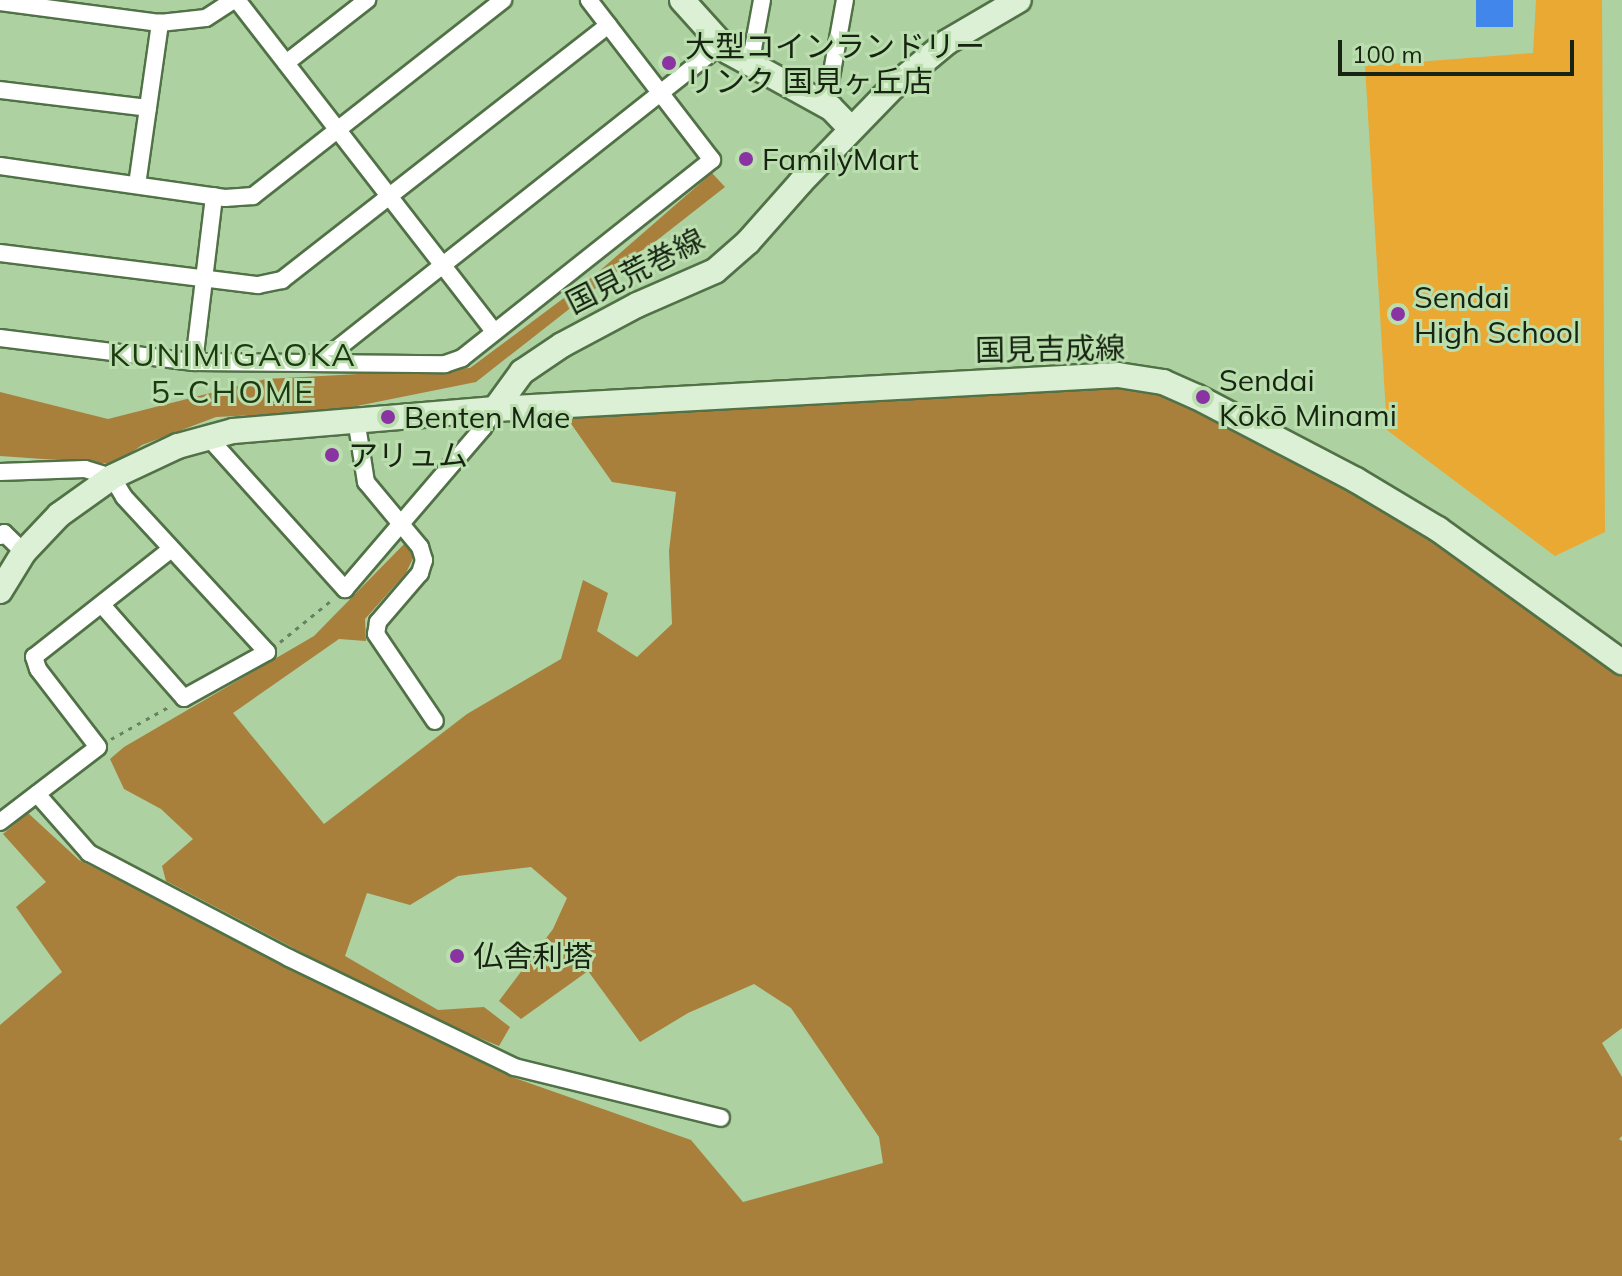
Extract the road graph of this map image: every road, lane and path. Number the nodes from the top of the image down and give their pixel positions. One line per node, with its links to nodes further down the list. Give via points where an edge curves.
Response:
1 (235, 0): 10 (street, via 206,18); 13 (street)
2 (367, 0): 13 (street)
3 (503, 0): 20 (street)
4 (589, 0): 11 (street)
5 (682, 0): 12 (street)
6 (762, 0): 14 (street)
7 (845, 0): 17 (street)
8 (1019, 0): 19 (street, 国見荒巻線, via 947,42)
9 (0, 2): 10 (street)
10 (160, 23): 18 (street)
11 (608, 25): 16 (street); 23 (street)
12 (721, 45): 14 (street); 16 (street)
13 (286, 63): 20 (street)
14 (746, 63): 17 (street)
15 (0, 90): 18 (street)
16 (661, 93): 26 (street); 28 (street, via 712,160)
17 (822, 103): 19 (street)
18 (148, 108): 22 (street)
19 (851, 129): 32 (street, 国見荒巻線, via 715,271 562,345 522,372)
20 (339, 131): 23 (street); 24 (street, via 253,196)
21 (0, 166): 22 (street)
22 (137, 185): 24 (street)
23 (389, 195): 26 (street); 27 (street, via 282,280 258,285)
24 (214, 196): 27 (street)
25 (0, 253): 27 (street)
26 (443, 264): 28 (street); 31 (street)
27 (204, 279): 30 (street)
28 (494, 331): 31 (street, via 462,358 445,364)
29 (0, 338): 30 (street)
30 (194, 362): 31 (street)
31 (319, 363)
32 (495, 409): 33 (street, 国見吉成線); 37 (street); 45 (street, 国見吉成線, via 1040,378 1118,375 1163,382 1356,480 1438,529)
33 (356, 419): 34 (street, 国見吉成線); 37 (street, via 366,482)
34 (208, 437): 36 (street, 国見吉成線); 41 (street)
35 (0, 472): 36 (street, via 85,469)
36 (112, 477): 39 (street); 40 (street, 国見吉成線, via 59,515)
37 (400, 523): 41 (street); 47 (street, via 424,560 420,573 378,622 376,634)
38 (0, 536): 40 (street, via 4,533)
39 (171, 549): 43 (street); 44 (street)
40 (24, 552): 42 (street, 国見吉成線)
41 (345, 589): 44 (path)
42 (0, 591)
43 (102, 605): 46 (street); 48 (street, via 34,657)
44 (267, 652): 46 (street)
45 (1622, 662)
46 (184, 698): 48 (path)
47 (435, 721)
48 (98, 747): 49 (street)
49 (37, 794): 50 (street); 51 (street, via 89,853 514,1067)
50 (0, 822)
51 (721, 1118)

